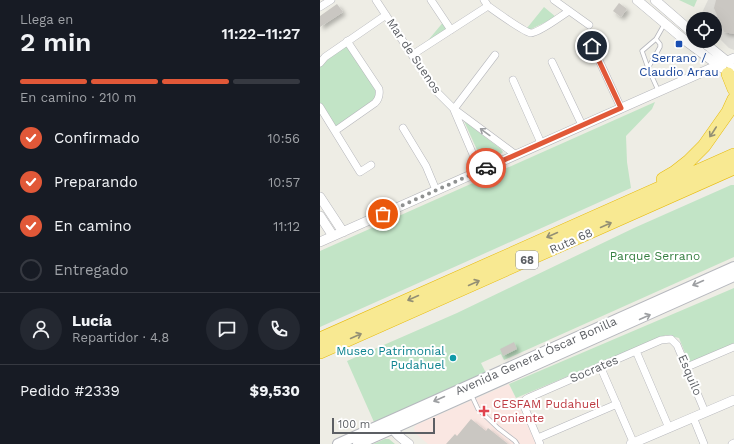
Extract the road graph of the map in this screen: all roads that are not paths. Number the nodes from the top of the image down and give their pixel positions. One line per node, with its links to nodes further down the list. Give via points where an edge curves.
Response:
1 (330, 0): 8 (street)
2 (376, 0): 11 (street, Mar de Suenos)
3 (431, 0): 15 (street)
4 (554, 0): 10 (street)
5 (637, 0): 9 (street)
6 (654, 0): 9 (street); 14 (street)
7 (485, 2): 10 (street, via 530,33 538,31); 15 (street)
8 (320, 7)
9 (647, 8): 12 (street)
10 (569, 11): 13 (street)
11 (386, 15): 17 (street); 21 (street, Mar de Suenos)
12 (665, 23): 16 (lane); 24 (street, via 687,42)
13 (589, 25)
14 (686, 27)
15 (451, 30): 21 (street)
16 (656, 39): 25 (lane, via 660,47); 25 (lane, via 642,51)
17 (347, 41): 23 (street); 35 (street, via 380,89 380,94 375,103)
18 (592, 46): 31 (street)
19 (709, 48): 24 (street)
20 (495, 55): 32 (street)
21 (412, 56): 32 (street, Mar de Suenos, via 436,91)
22 (552, 62): 33 (street)
23 (320, 63)
24 (729, 67): 27 (highway); 28 (street)
25 (648, 68): 28 (lane)
26 (512, 80): 36 (street)
27 (734, 89)
28 (658, 91): 31 (street)
29 (734, 99): 45 (highway, one-way to 45, via 707,142 689,161 675,172)
30 (320, 108): 35 (street)
31 (621, 108): 33 (street)
32 (454, 109): 37 (street, Mar de Suenos, one-way to 32); 41 (street, Mar de Suenos)
33 (582, 125): 36 (street)
34 (403, 128): 42 (street, via 426,166)
35 (334, 131): 39 (street, via 360,172)
36 (541, 143): 37 (street)
37 (516, 155): 41 (street)
38 (734, 155): 45 (highway, Ruta 68 / 68)
39 (371, 165)
40 (734, 168): 55 (highway, Ruta 68 / 68, one-way to 40)
41 (480, 171): 42 (street)
42 (436, 190): 46 (street)
43 (320, 197): 46 (street)
44 (320, 216): 47 (street)
45 (584, 221): 51 (highway, Ruta 68 / 68, one-way to 51)
46 (343, 232): 47 (street)
47 (333, 236): 48 (street)
48 (320, 242)
49 (734, 267): 63 (main road, Avenida General Óscar Bonilla, one-way to 63)
50 (734, 276): 58 (main road, Avenida General Óscar Bonilla, one-way to 50)
51 (320, 339)
52 (671, 339): 54 (street, Socrates, via 661,340); 57 (street, Esquilo, via 677,345)
53 (734, 347): 57 (street)
54 (636, 351): 56 (street, Socrates); 64 (street)
55 (320, 352)
56 (600, 366): 60 (street); 65 (street, Socrates, via 524,401)
57 (687, 367): 61 (street, Esquilo)
58 (471, 394): 63 (main road, Avenida General Óscar Bonilla); 69 (lane, via 478,409)
59 (734, 400): 61 (street)
60 (616, 404): 65 (street); 70 (street)
61 (705, 412): 62 (street)
62 (693, 417): 64 (street); 71 (street)
63 (390, 425): 66 (main road, Avenida General Óscar Bonilla); 67 (main road, Avenida General Óscar Bonilla); 68 (street)
64 (668, 428): 70 (street)
65 (539, 441)
66 (338, 444)
67 (358, 444)
68 (408, 444)
69 (517, 444)
70 (632, 444)
71 (704, 444)

